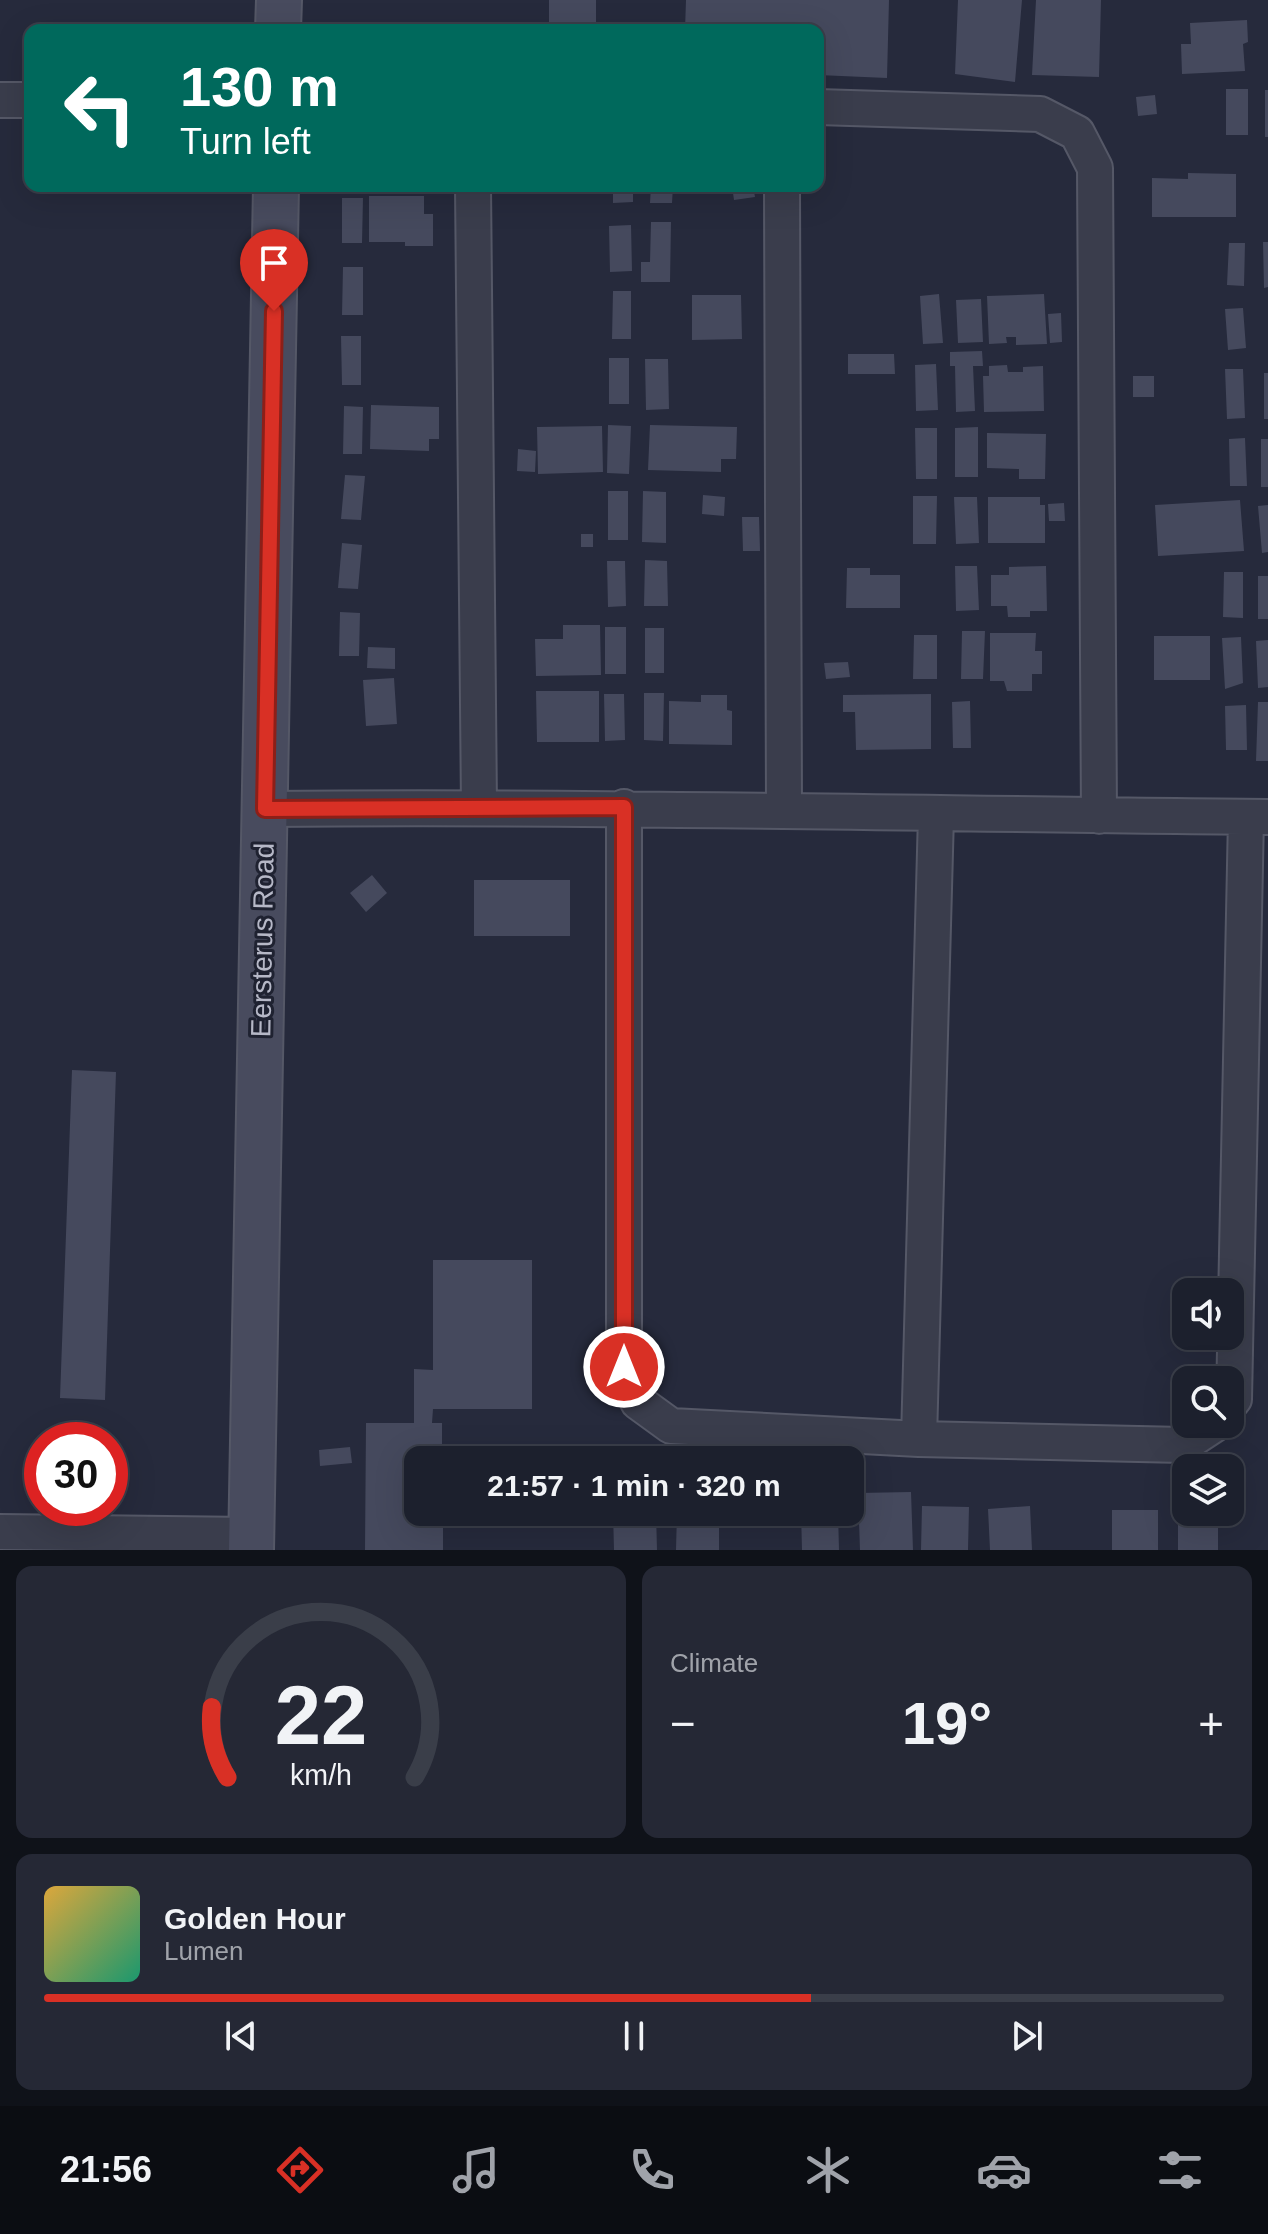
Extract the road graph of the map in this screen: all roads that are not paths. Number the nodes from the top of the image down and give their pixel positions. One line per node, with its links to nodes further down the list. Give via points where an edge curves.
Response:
1 (279, 0): 2 (street)
2 (278, 24)
3 (0, 100): 4 (street)
4 (24, 100)
5 (824, 107): 14 (street, via 1040,114 1077,133 1095,168)
6 (276, 192): 11 (street, Eersterus Road)
7 (473, 192): 9 (street)
8 (782, 192): 12 (street)
9 (479, 807): 10 (street); 11 (street)
10 (624, 807): 12 (street); 18 (street, via 624,1367 638,1402 671,1426)
11 (265, 809): 20 (street, Eersterus Road)
12 (784, 810): 13 (street)
13 (936, 815): 14 (street); 18 (street)
14 (1099, 816): 15 (street)
15 (1257, 817): 16 (street)
16 (1235, 1366)
17 (1194, 1438): 18 (street, via 1183,1445)
18 (919, 1439)
19 (4, 1537): 20 (street)
20 (251, 1543)

